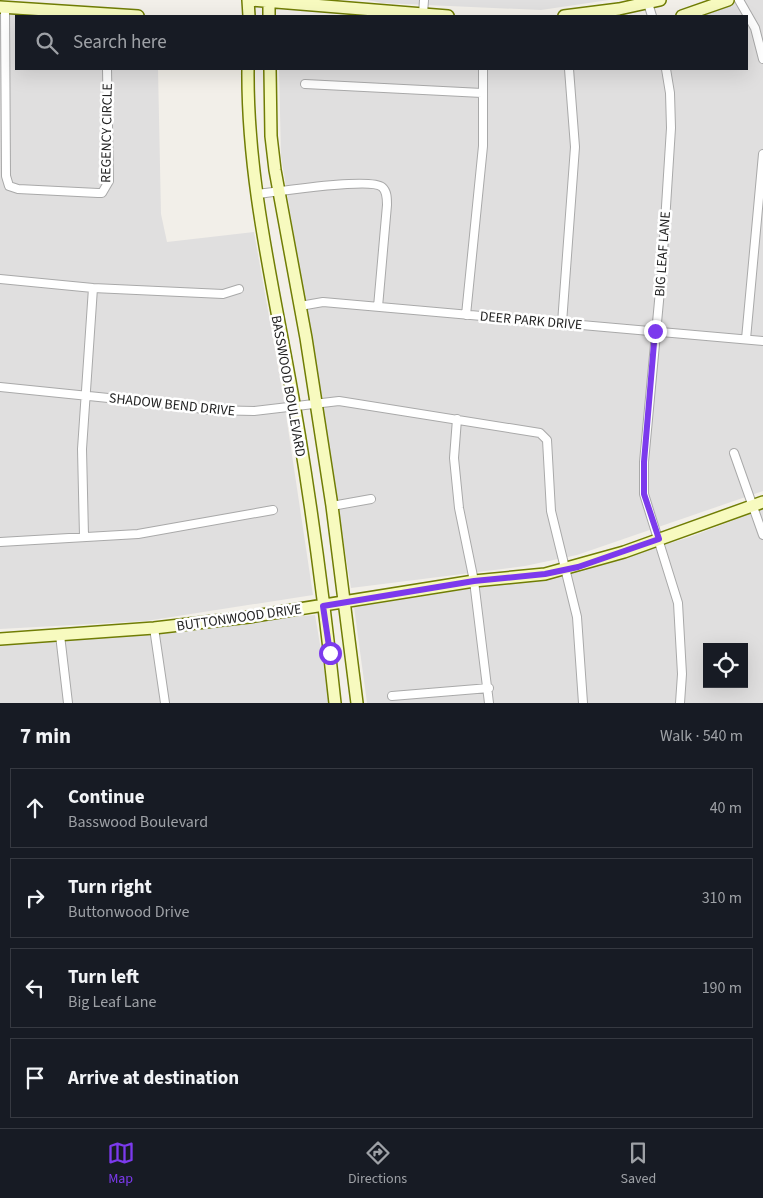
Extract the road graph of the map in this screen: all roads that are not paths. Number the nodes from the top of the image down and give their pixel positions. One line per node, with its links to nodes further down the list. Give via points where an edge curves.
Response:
1 (250, 0): 6 (main road); 11 (main road)
2 (424, 0): 9 (street)
3 (660, 0): 7 (main road)
4 (728, 0): 16 (main road)
5 (739, 0): 17 (street)
6 (269, 1): 9 (main road); 12 (main road)
7 (648, 2): 14 (main road); 15 (street)
8 (2, 8): 10 (main road); 20 (street, REGENCY CIRCLE, via 6,176 9,186 102,193 108,181)
9 (423, 14): 13 (main road)
10 (106, 15)
11 (249, 15)
12 (269, 15)
13 (436, 15)
14 (570, 15)
15 (652, 15)
16 (685, 15)
17 (748, 15)
18 (748, 16): 19 (street, via 755,28)
19 (763, 59)
20 (107, 70)
21 (248, 70): 30 (main road, BASSWOOD BOULEVARD, via 248,110)
22 (270, 70): 29 (main road, BASSWOOD BOULEVARD, via 271,136)
23 (483, 70): 27 (street)
24 (569, 70): 37 (street, via 575,147)
25 (666, 70): 38 (street, BIG LEAF LANE, via 670,128)
26 (305, 84): 27 (street)
27 (482, 93): 36 (street, via 483,146)
28 (763, 154): 39 (street)
29 (280, 191): 30 (street); 34 (main road, BASSWOOD BOULEVARD); 35 (street, via 344,184 377,184 383,187 387,205)
30 (257, 194): 44 (main road, BASSWOOD BOULEVARD)
31 (0, 278): 32 (street)
32 (93, 288): 33 (street, via 223,294); 42 (street)
33 (239, 289)
34 (300, 306): 35 (street, DEER PARK DRIVE, via 324,302); 43 (main road, BASSWOOD BOULEVARD)
35 (378, 307): 36 (street, DEER PARK DRIVE)
36 (466, 315): 37 (street, DEER PARK DRIVE)
37 (562, 323): 38 (street, DEER PARK DRIVE)
38 (655, 331): 39 (street, DEER PARK DRIVE); 53 (street, BIG LEAF LANE, via 644,452 644,494)
39 (746, 339): 40 (street, DEER PARK DRIVE)
40 (763, 341)
41 (0, 388): 42 (street, SHADOW BEND DRIVE)
42 (87, 396): 44 (street, SHADOW BEND DRIVE, via 207,410); 52 (street, via 82,449)
43 (315, 404): 44 (street, SHADOW BEND DRIVE); 45 (street, SHADOW BEND DRIVE, via 339,401); 49 (main road, BASSWOOD BOULEVARD)
44 (294, 407): 58 (main road, BASSWOOD BOULEVARD)
45 (457, 420): 55 (street, SHADOW BEND DRIVE, via 540,433 546,440 551,512); 56 (street, via 454,458 466,549)
46 (734, 453): 48 (street)
47 (371, 500): 49 (street)
48 (758, 503): 51 (street); 53 (main road, BUTTONWOOD DRIVE)
49 (332, 506): 57 (main road, BASSWOOD BOULEVARD)
50 (273, 510): 52 (street, via 138,534)
51 (763, 535)
52 (84, 536): 54 (street)
53 (659, 539): 55 (main road, BUTTONWOOD DRIVE); 70 (street, BIG LEAF LANE, via 678,603 682,674)
54 (0, 542)
55 (566, 570): 56 (main road, BUTTONWOOD DRIVE); 69 (street, via 578,617)
56 (474, 581): 57 (main road, BUTTONWOOD DRIVE); 62 (street)
57 (344, 602): 58 (main road, BUTTONWOOD DRIVE); 67 (main road, BASSWOOD BOULEVARD)
58 (323, 606): 59 (main road, BUTTONWOOD DRIVE); 66 (main road, BASSWOOD BOULEVARD)
59 (154, 628): 60 (main road, BUTTONWOOD DRIVE); 65 (street)
60 (60, 635): 61 (main road, BUTTONWOOD DRIVE); 64 (street)
61 (0, 639)
62 (489, 688): 63 (street); 68 (street)
63 (392, 696)
64 (68, 703)
65 (165, 703)
66 (336, 703)
67 (357, 703)
68 (489, 703)
69 (583, 703)
70 (680, 703)

